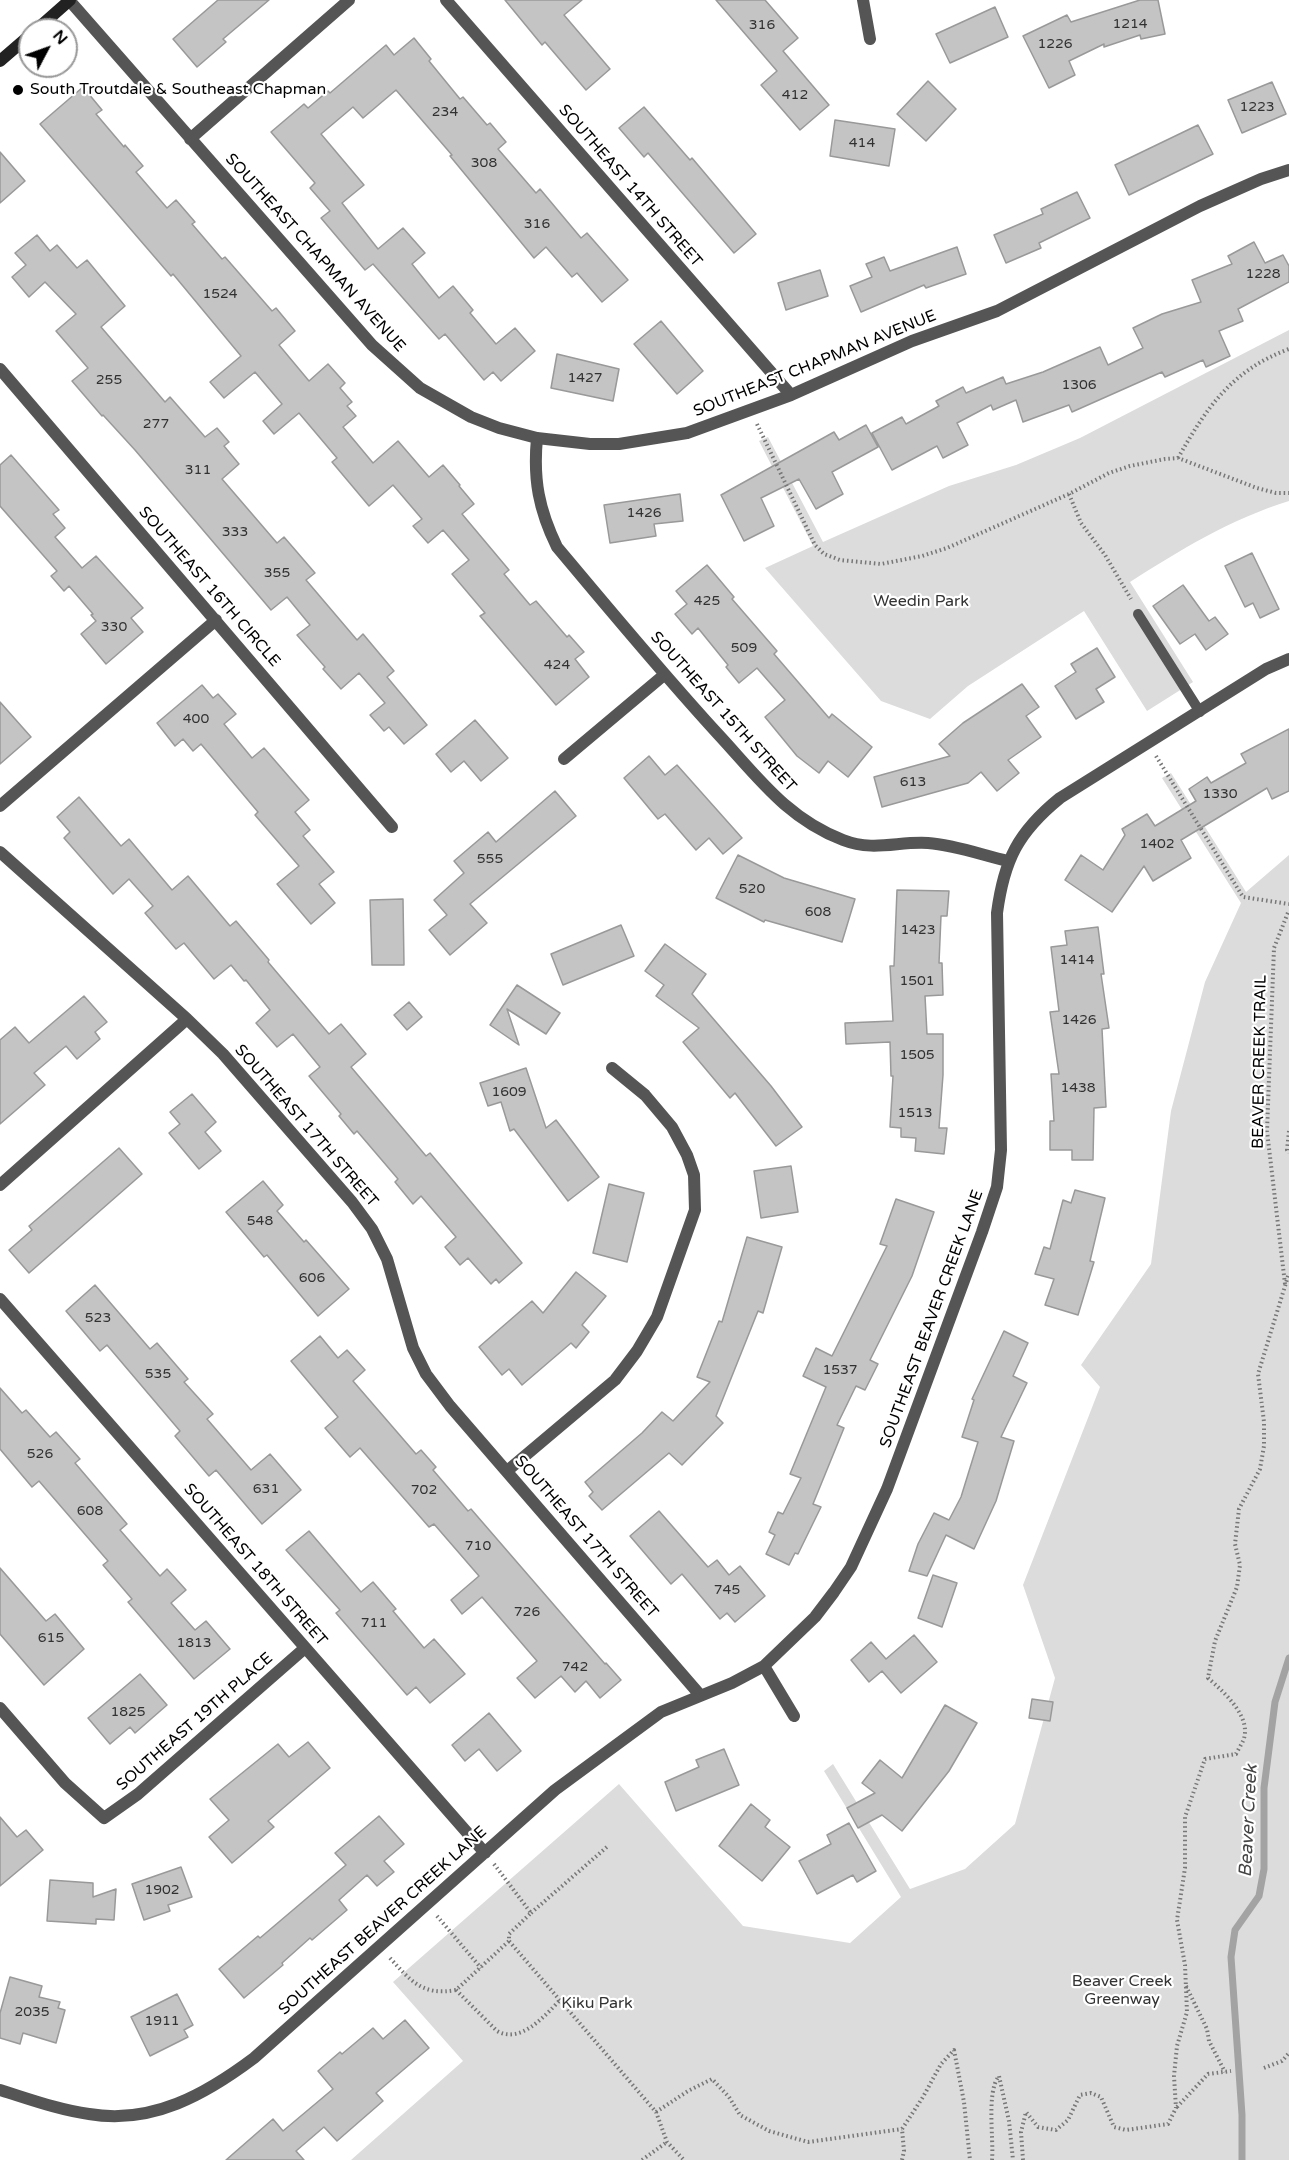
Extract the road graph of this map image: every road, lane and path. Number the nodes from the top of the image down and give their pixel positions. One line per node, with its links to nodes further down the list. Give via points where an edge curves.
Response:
1 (70, 0): 5 (main road); 9 (street, SOUTHEAST CHAPMAN AVENUE)
2 (349, 0): 9 (street)
3 (446, 0): 13 (street, SOUTHEAST 14TH STREET)
4 (863, 0): 6 (street)
5 (50, 18)
6 (870, 39)
7 (18, 45): 8 (main road)
8 (0, 61)
9 (190, 139): 15 (street, SOUTHEAST CHAPMAN AVENUE, via 372,345 420,388 471,417)
10 (1289, 170): 13 (street, SOUTHEAST CHAPMAN AVENUE, via 1200,206 998,311 912,341)
11 (1289, 349): 16 (path, via 1259,362 1235,379 1199,423)
12 (0, 369): 20 (street, SOUTHEAST 16TH CIRCLE)
13 (790, 395): 14 (street, SOUTHEAST CHAPMAN AVENUE)
14 (751, 409): 15 (street, SOUTHEAST CHAPMAN AVENUE, via 687,433 650,440 590,444); 18 (path, via 815,545 835,559 881,564 933,553)
15 (537, 438): 22 (street, SOUTHEAST 15TH STREET, via 537,492 545,523 557,547)
16 (1178, 458): 17 (path, via 1257,488); 18 (path, via 1130,465)
17 (1289, 493)
18 (1069, 494): 19 (path, via 1081,523 1105,555)
19 (1138, 614): 23 (lane)
20 (216, 620): 26 (street); 27 (street, SOUTHEAST 16TH CIRCLE)
21 (1289, 659): 23 (street, SOUTHEAST BEAVER CREEK LANE, via 1266,669)
22 (664, 675): 25 (street); 29 (street, SOUTHEAST 15TH STREET, via 771,794 819,829 846,841 875,847 929,843)
23 (1200, 712): 24 (street, SOUTHEAST BEAVER CREEK LANE)
24 (1150, 742): 29 (street, SOUTHEAST BEAVER CREEK LANE, via 1040,814); 30 (path, via 1243,897)
25 (564, 759)
26 (0, 806)
27 (392, 827)
28 (0, 852): 32 (street, SOUTHEAST 17TH STREET)
29 (1008, 861): 42 (street, SOUTHEAST BEAVER CREEK LANE, via 997,913 1002,1150 997,1187 887,1489 850,1567 814,1617)
30 (1289, 904)
31 (1289, 910): 38 (path, BEAVER CREEK TRAIL, via 1274,948 1267,1131)
32 (187, 1019): 36 (street); 40 (street, SOUTHEAST 17TH STREET, via 223,1054 372,1229 387,1259 410,1339 426,1374)
33 (612, 1068): 40 (street, via 645,1095 672,1127 694,1175 695,1210 657,1317 637,1352 615,1380)
34 (1289, 1131): 35 (path)
35 (1289, 1154)
36 (0, 1185)
37 (1289, 1273): 38 (path)
38 (1285, 1288): 53 (path, via 1258,1374 1264,1446 1260,1469 1239,1509 1235,1544 1240,1565 1237,1587 1215,1641 1208,1678 1235,1706 1245,1726 1244,1740 1236,1754 1205,1759 1185,1817 1185,1868 1177,1920)
39 (0, 1299): 41 (street, SOUTHEAST 18TH STREET)
40 (507, 1472): 43 (street, SOUTHEAST 17TH STREET)
41 (305, 1648): 44 (street, SOUTHEAST 19TH PLACE, via 138,1794 104,1818 65,1783); 47 (street, SOUTHEAST 18TH STREET)
42 (764, 1666): 43 (street, SOUTHEAST BEAVER CREEK LANE); 45 (street)
43 (700, 1695): 47 (street, SOUTHEAST BEAVER CREEK LANE, via 661,1712 583,1768)
44 (0, 1708)
45 (794, 1716)
46 (608, 1846): 49 (path)
47 (485, 1853): 48 (street, SOUTHEAST BEAVER CREEK LANE); 49 (path)
48 (427, 1904): 51 (street, SOUTHEAST BEAVER CREEK LANE); 52 (path)
49 (531, 1913): 50 (path, via 509,1934)
50 (509, 1941): 52 (path); 55 (path)
51 (380, 1947): 54 (path, via 415,1984 428,1990); 60 (street, SOUTHEAST BEAVER CREEK LANE, via 254,2058 202,2094 176,2105 148,2113 91,2115)
52 (481, 1968): 54 (path)
53 (1185, 1984): 59 (path); 61 (path, via 1187,2012 1177,2046 1174,2076)
54 (456, 1990): 55 (path, via 503,2034 513,2035 542,2020)
55 (559, 2001): 62 (path)
56 (1289, 2053): 57 (path, via 1282,2061)
57 (1264, 2068)
58 (1231, 2071): 59 (path)
59 (1225, 2072): 61 (path, via 1208,2074)
60 (0, 2090)
61 (1176, 2108): 71 (path, via 1168,2124 1126,2130 1114,2127 1101,2097 1091,2093 1080,2095 1068,2120 1056,2130 1038,2127 1026,2112 1021,2132)
62 (656, 2112): 63 (path, via 712,2079 740,2115 770,2131 808,2142); 64 (path)
63 (902, 2128): 67 (path); 68 (path, via 941,2064 954,2050)
64 (668, 2142): 65 (path); 66 (path)
65 (642, 2160)
66 (684, 2160)
67 (902, 2160)
68 (970, 2160)
69 (992, 2160): 70 (path, via 993,2091 999,2076)
70 (1013, 2160)
71 (1023, 2160)

